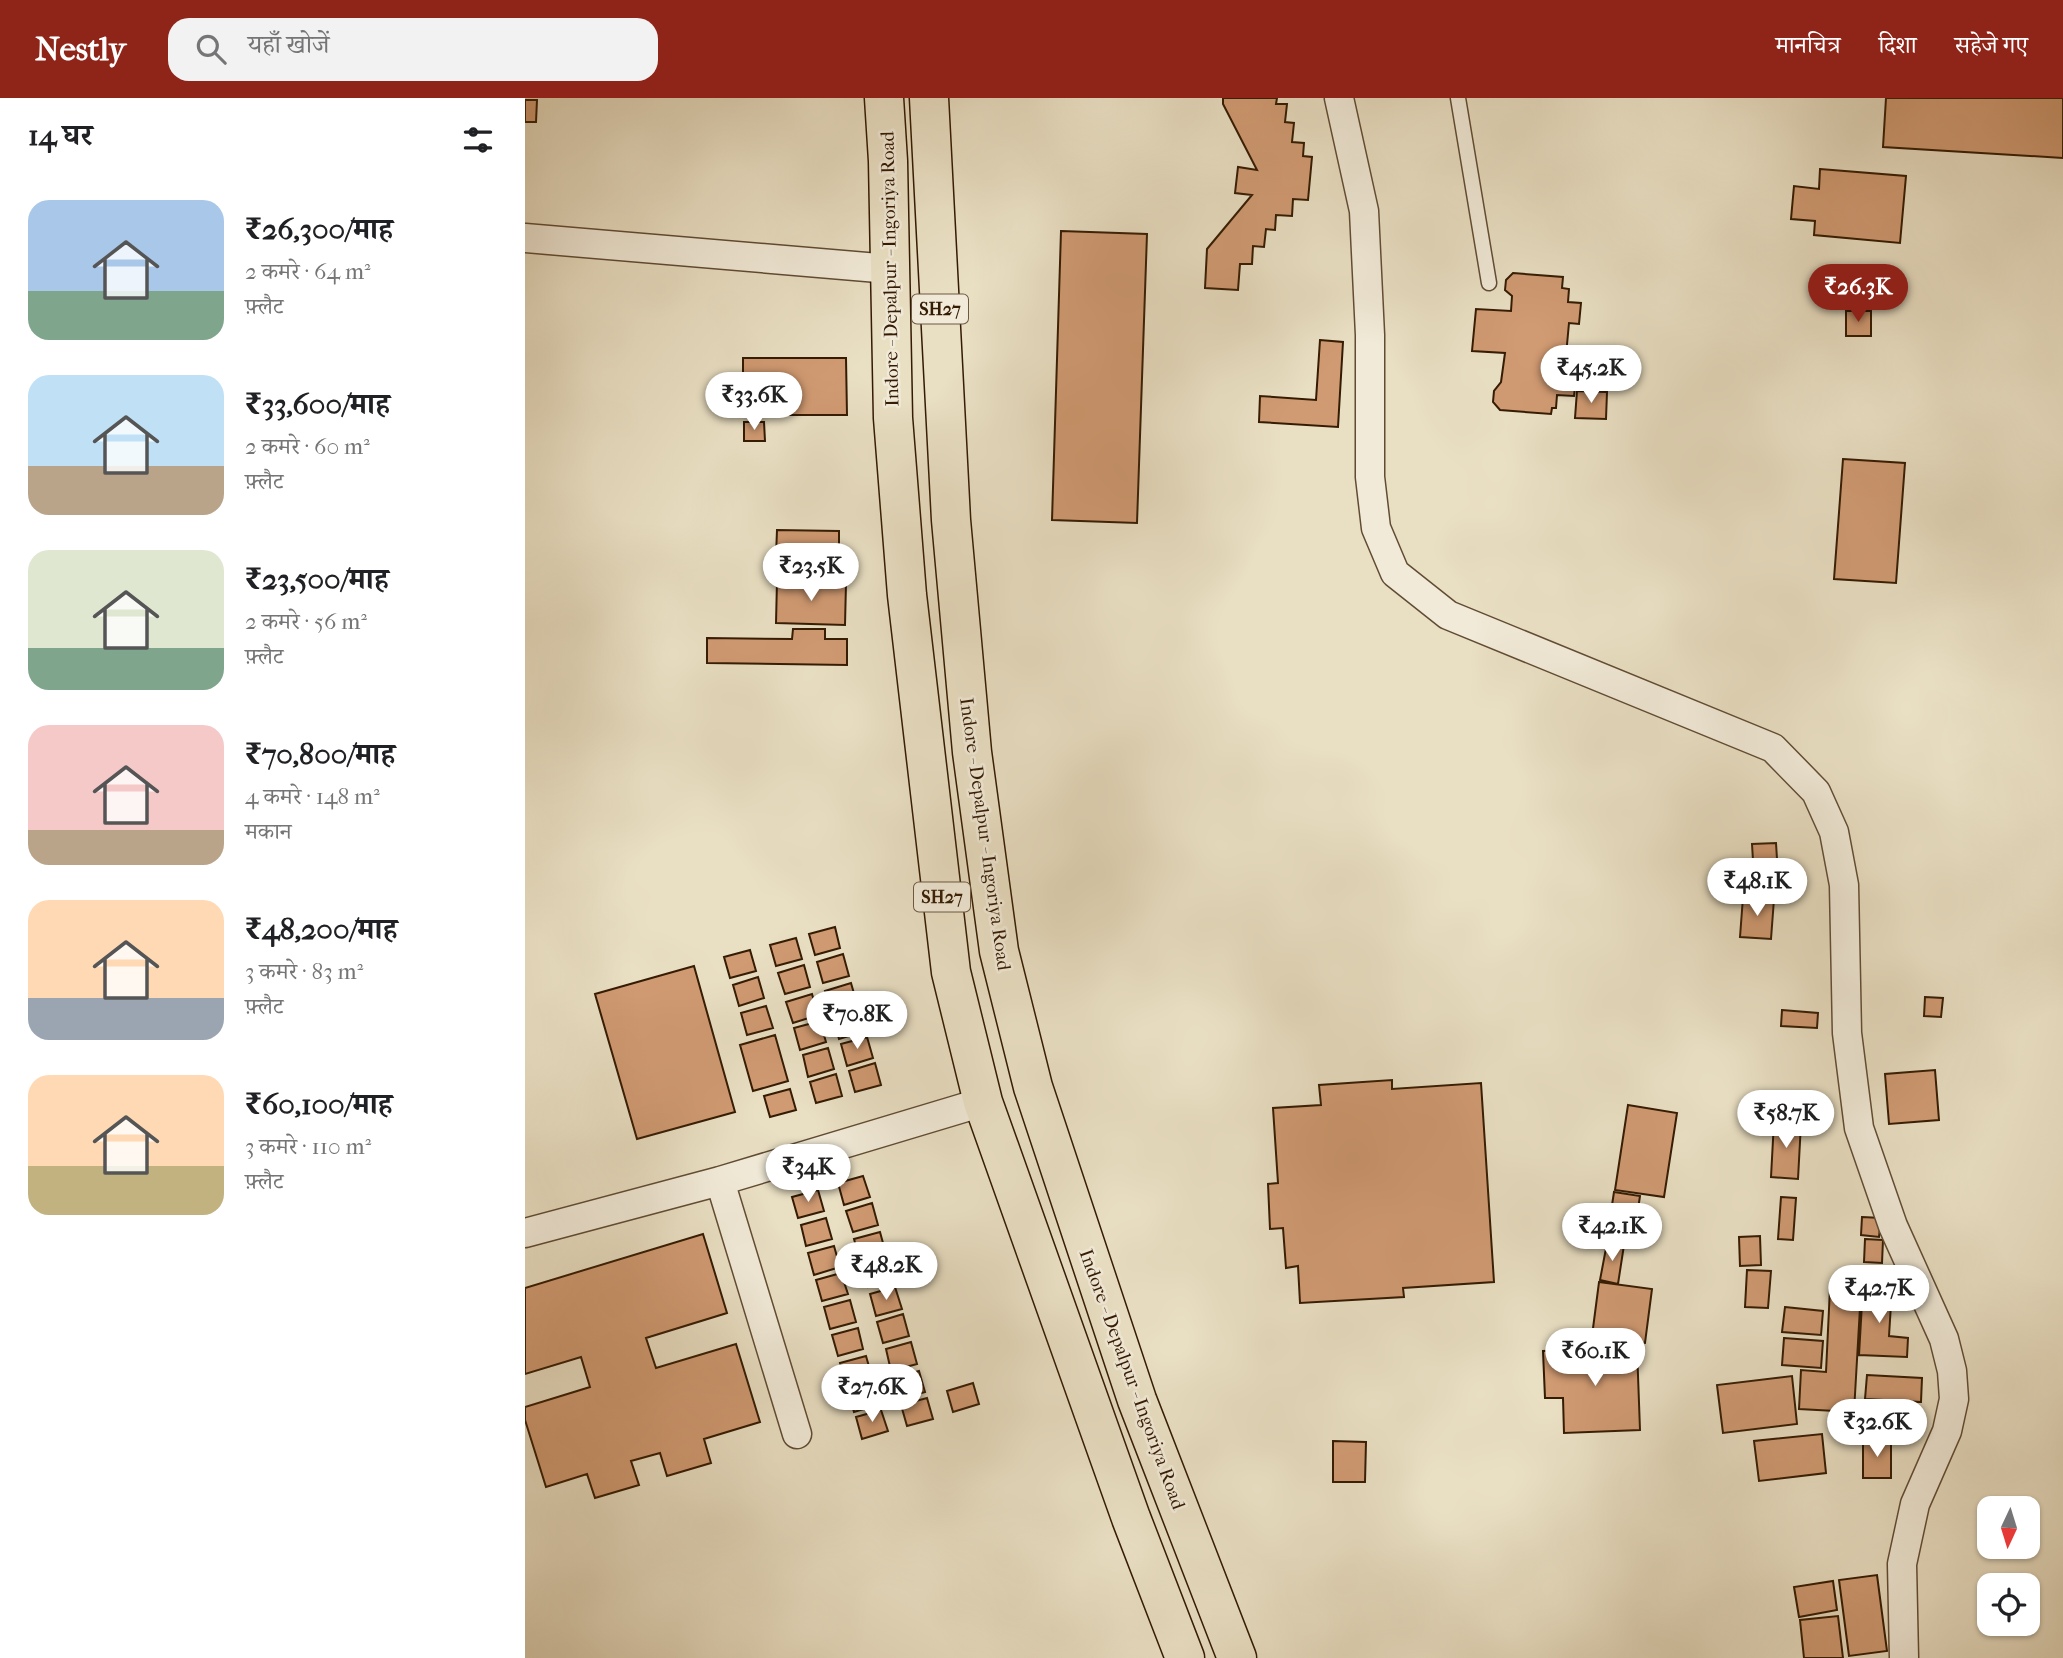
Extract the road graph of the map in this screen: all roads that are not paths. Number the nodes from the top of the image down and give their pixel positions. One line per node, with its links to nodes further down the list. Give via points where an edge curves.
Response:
1 (884, 98): 6 (main road, Indore - Depalpur - Ingoriya Road / SH27)
2 (929, 98): 13 (main road, Indore - Depalpur - Ingoriya Road / SH27, via 953,534 972,752 999,951 1033,1087 1133,1387)
3 (1339, 98): 14 (street, via 1364,211 1370,477 1376,528 1395,573 1448,615 1773,748 1816,792 1834,832 1845,885 1847,1033 1859,1128 1893,1226 1944,1339 1952,1371 1954,1399 1947,1431 1915,1504 1902,1564)
4 (1458, 98): 7 (lane)
5 (525, 238): 6 (street)
6 (890, 269): 8 (main road, Indore - Depalpur - Ingoriya Road / SH27, via 893,418 907,595 951,972)
7 (1489, 283)
8 (983, 1102): 9 (street); 12 (main road, Indore - Depalpur - Ingoriya Road / SH27)
9 (720, 1181): 10 (street); 11 (street)
10 (525, 1233)
11 (797, 1433)
12 (1185, 1658)
13 (1237, 1658)
14 (1904, 1658)

